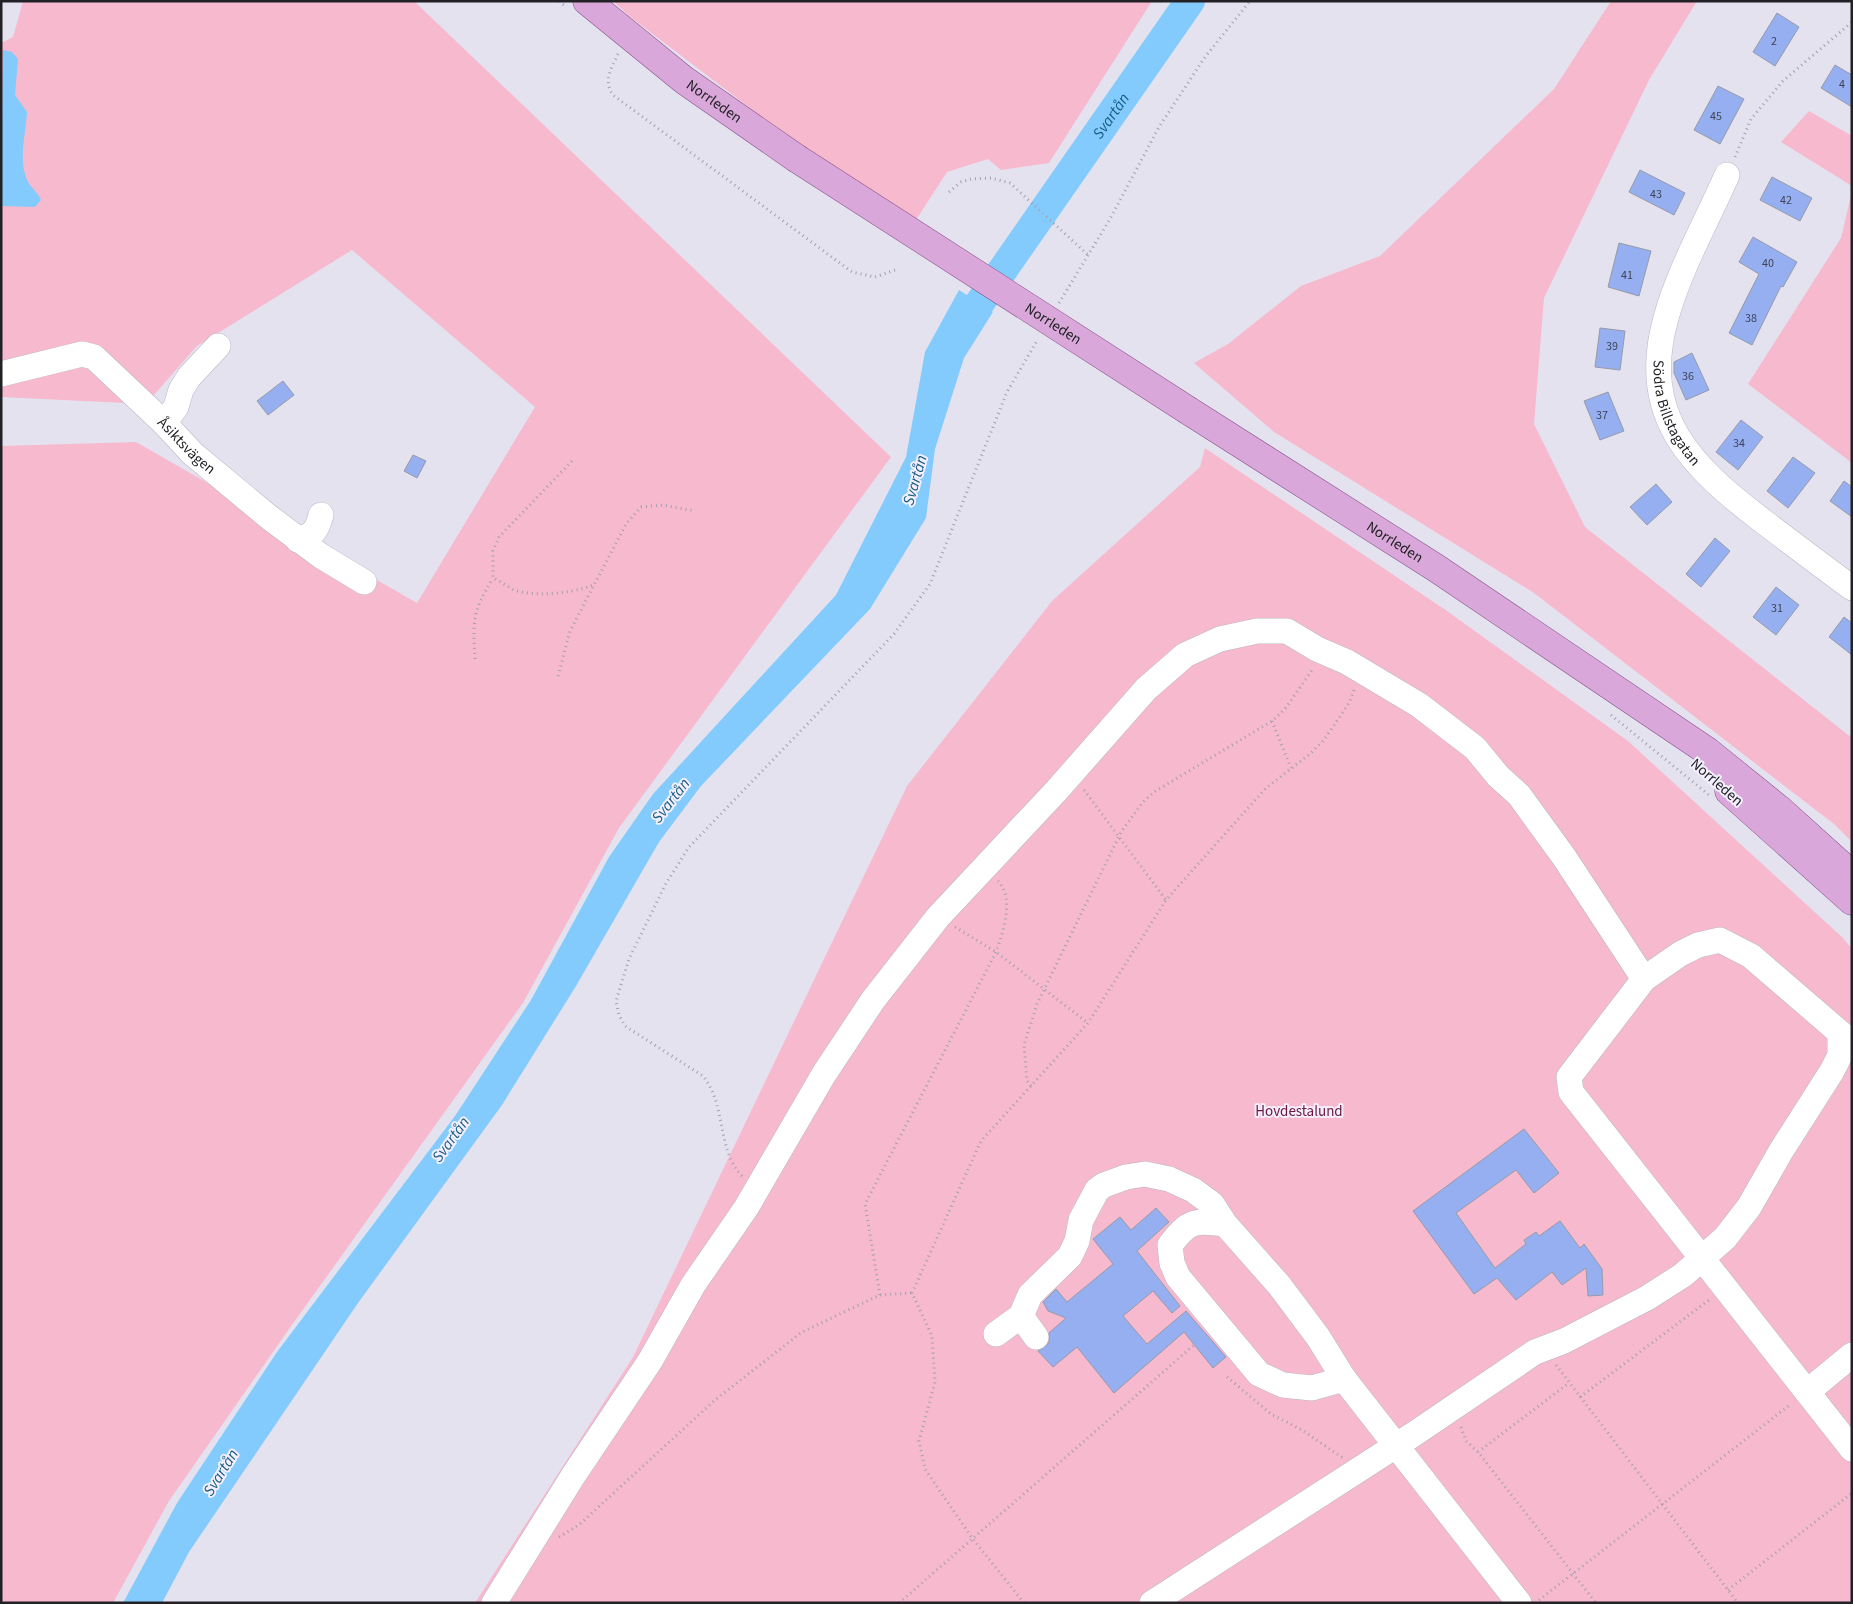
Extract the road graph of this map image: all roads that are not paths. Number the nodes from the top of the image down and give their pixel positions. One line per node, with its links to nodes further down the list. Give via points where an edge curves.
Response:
1 (587, 1): 10 (main road, Norrleden, bridge, via 684,80 796,158)
2 (1727, 175): 9 (street, Södra Billstagatan, via 1665,320 1658,353 1659,387 1664,405 1688,453 1706,474)
3 (218, 346): 5 (street, via 189,377 176,407)
4 (1, 374): 5 (street, Åsiktsvägen, via 82,354 94,357)
5 (164, 423): 7 (street, Åsiktsvägen, via 193,454)
6 (320, 515): 7 (street, via 318,529)
7 (298, 540): 8 (street, Åsiktsvägen)
8 (364, 582)
9 (1852, 588)
10 (1532, 631): 11 (main road, Norrleden, via 1707,751 1780,810); 12 (main road, Norrleden, via 1693,760)
11 (1852, 875)
12 (1852, 901)
13 (1644, 979): 14 (street, via 1680,954 1698,945 1720,940 1751,956); 16 (street, via 1568,1082 1572,1092); 26 (street, via 1519,795 1475,748 1419,705 1286,631 1257,631 1220,639 1185,656 1146,689 1072,774 984,866 938,917 873,1000 824,1074 756,1191 693,1285 650,1361)
14 (1846, 1038): 16 (street, via 1832,1071 1749,1207 1725,1238)
15 (1225, 1224): 17 (street, via 1212,1204 1193,1190 1169,1180 1145,1174 1104,1185 1097,1190 1081,1220 1070,1256 1030,1295); 21 (street, via 1279,1285 1318,1337); 21 (street, via 1203,1222 1184,1227 1170,1245 1178,1277 1259,1374 1283,1385 1312,1388)
16 (1702, 1257): 22 (street); 23 (street, via 1683,1275 1647,1298 1564,1341 1535,1352)
17 (1021, 1316): 18 (street); 19 (street)
18 (996, 1334)
19 (1036, 1336)
20 (1852, 1355): 22 (street)
21 (1344, 1379): 23 (street)
22 (1807, 1392): 24 (street)
23 (1397, 1445): 25 (street); 27 (street)
24 (1852, 1449)
25 (1529, 1601)
26 (494, 1603)
27 (1152, 1603)

